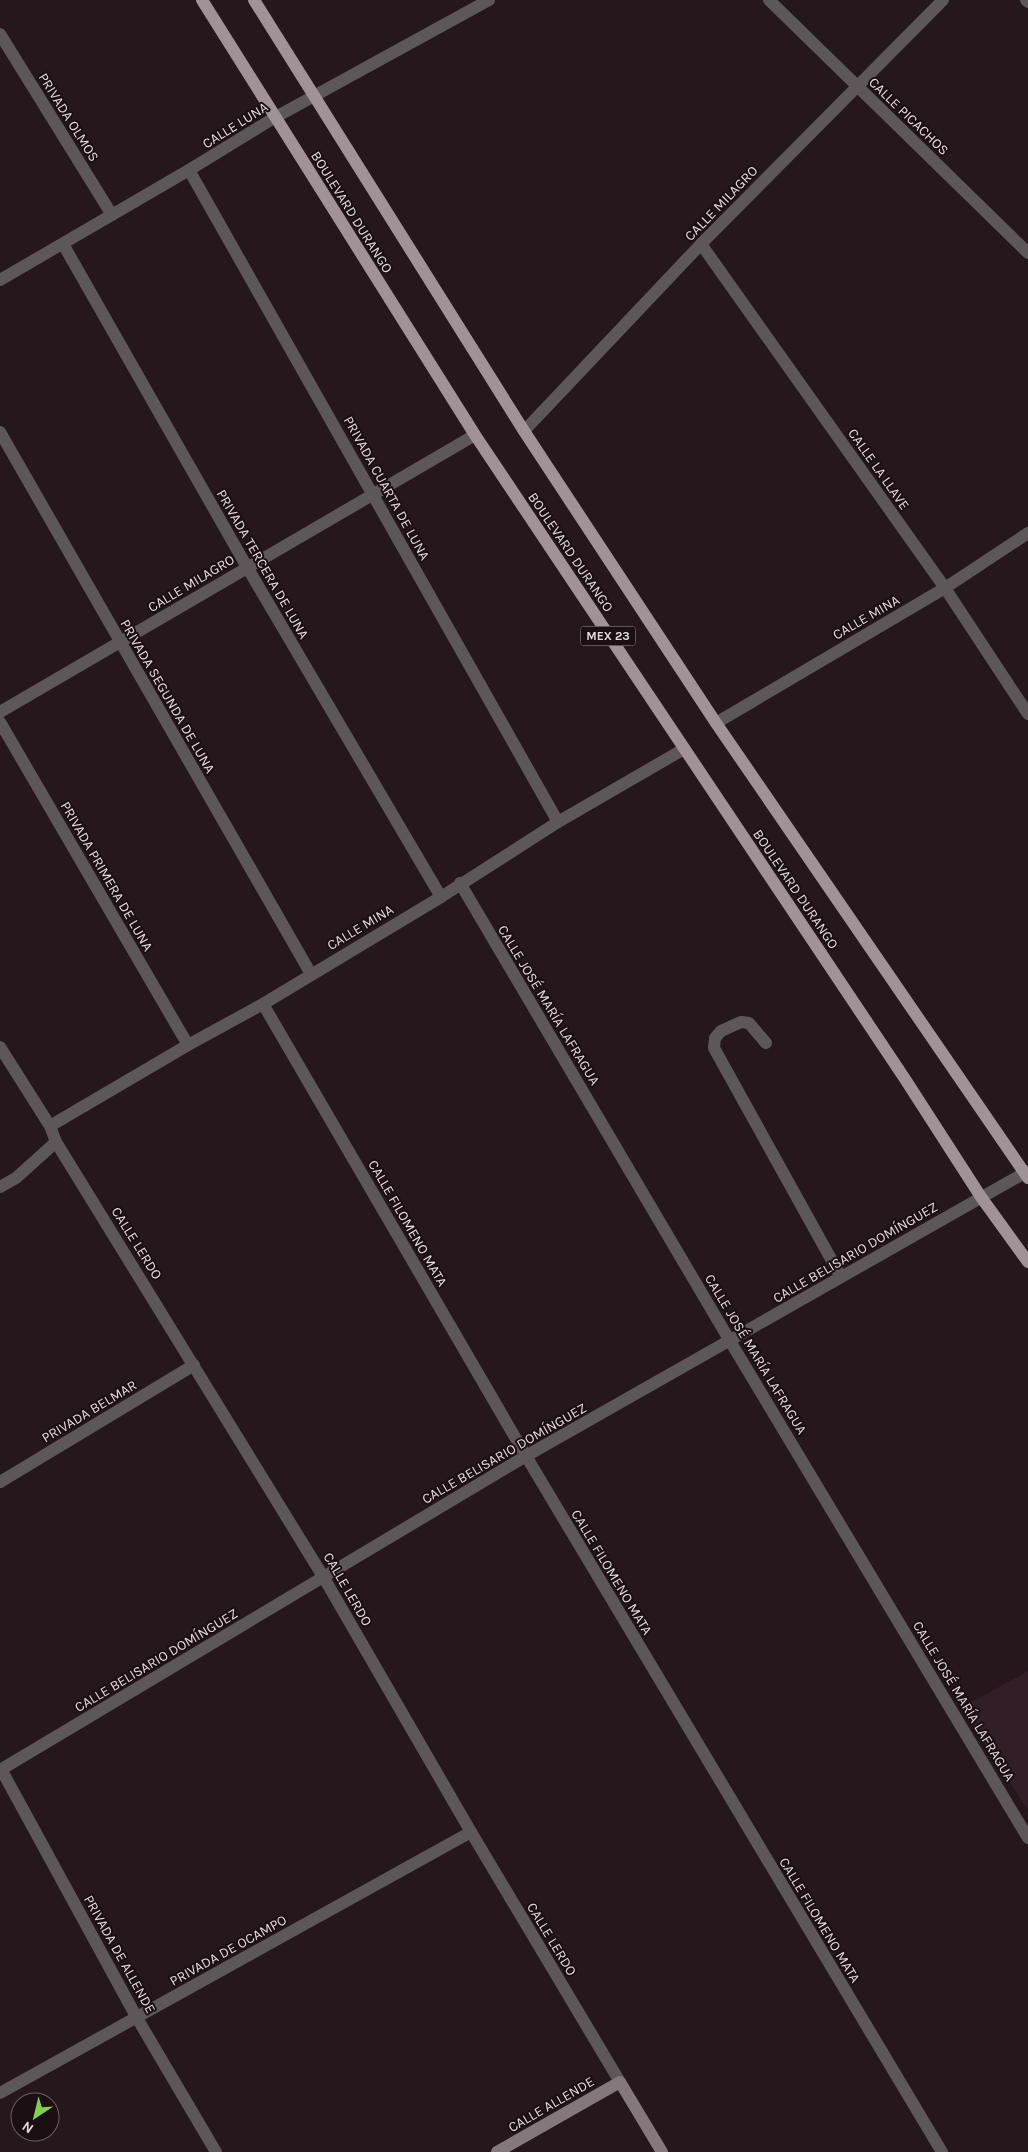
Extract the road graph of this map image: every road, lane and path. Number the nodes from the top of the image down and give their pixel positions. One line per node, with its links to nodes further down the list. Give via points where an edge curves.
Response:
1 (202, 0): 9 (main road, BOULEVARD DURANGO / MEX 23)
2 (254, 0): 8 (main road, BOULEVARD DURANGO / MEX 23)
3 (489, 0): 8 (street, CALLE LUNA)
4 (769, 0): 7 (street, CALLE PICACHOS)
5 (943, 0): 7 (street, CALLE MILAGRO)
6 (0, 34): 11 (street, PRIVADA OLMOS)
7 (856, 86): 13 (street, CALLE MILAGRO); 14 (street, CALLE PICACHOS)
8 (314, 96): 9 (street, CALLE LUNA); 16 (main road, BOULEVARD DURANGO / MEX 23)
9 (274, 118): 10 (street, CALLE LUNA); 18 (main road, BOULEVARD DURANGO / MEX 23)
10 (189, 170): 11 (street, CALLE LUNA); 19 (street, PRIVADA CUARTA DE LUNA)
11 (112, 215): 12 (street, CALLE LUNA)
12 (63, 244): 15 (street, CALLE LUNA); 21 (street, PRIVADA TERCERA DE LUNA)
13 (701, 244): 16 (street, CALLE MILAGRO); 22 (street, CALLE LA LLAVE)
14 (1028, 253)
15 (0, 280)
16 (524, 431): 27 (main road, BOULEVARD DURANGO / MEX 23)
17 (0, 432): 23 (street, PRIVADA SEGUNDA DE LUNA)
18 (475, 435): 19 (street, CALLE MILAGRO); 28 (main road, BOULEVARD DURANGO / MEX 23)
19 (374, 495): 21 (street, CALLE MILAGRO); 29 (street, PRIVADA CUARTA DE LUNA)
20 (1028, 533): 22 (street, CALLE MINA)
21 (247, 567): 23 (street, CALLE MILAGRO); 31 (street, PRIVADA TERCERA DE LUNA)
22 (945, 588): 25 (street, CALLE LA LLAVE); 27 (street, CALLE MINA)
23 (120, 643): 24 (street, CALLE MILAGRO); 32 (street, PRIVADA SEGUNDA DE LUNA)
24 (0, 712)
25 (1028, 714)
26 (0, 722): 35 (street, PRIVADA PRIMERA DE LUNA)
27 (716, 723): 39 (main road, BOULEVARD DURANGO / MEX 23)
28 (684, 749): 29 (street, CALLE MINA); 41 (main road, BOULEVARD DURANGO / MEX 23)
29 (558, 822): 30 (street, CALLE MINA)
30 (460, 883): 31 (street, CALLE MINA); 44 (street, CALLE JOSÉ MARÍA LAFRAGUA)
31 (440, 897): 32 (street, CALLE MINA)
32 (311, 974): 33 (street, CALLE MINA)
33 (263, 1004): 35 (street, CALLE MINA); 46 (street, CALLE FILOMENO MATA)
34 (766, 1043): 43 (street, via 749,1023 741,1022 721,1031 715,1038 714,1048)
35 (188, 1044): 37 (street, CALLE MINA)
36 (0, 1047): 37 (street, CALLE LERDO)
37 (50, 1126): 38 (street, CALLE LERDO)
38 (56, 1142): 40 (street, via 16,1178); 45 (street, CALLE LERDO)
39 (1027, 1174): 41 (street, CALLE BELISARIO DOMÍNGUEZ)
40 (0, 1187)
41 (981, 1197): 42 (main road, BOULEVARD DURANGO / MEX 23); 43 (street, CALLE BELISARIO DOMÍNGUEZ)
42 (1028, 1262)
43 (841, 1277): 44 (street, CALLE BELISARIO DOMÍNGUEZ)
44 (730, 1341): 46 (street, CALLE BELISARIO DOMÍNGUEZ); 51 (street, CALLE JOSÉ MARÍA LAFRAGUA)
45 (194, 1365): 47 (street, PRIVADA BELMAR); 48 (street, CALLE LERDO)
46 (526, 1456): 48 (street, CALLE BELISARIO DOMÍNGUEZ); 58 (street, CALLE FILOMENO MATA)
47 (0, 1482)
48 (324, 1578): 49 (street, CALLE BELISARIO DOMÍNGUEZ); 50 (street, CALLE LERDO)
49 (0, 1769): 52 (street, PRIVADA DE ALLENDE)
50 (471, 1832): 52 (street, PRIVADA DE OCAMPO); 53 (street, CALLE LERDO)
51 (1028, 1838)
52 (137, 2018): 54 (street, PRIVADA DE OCAMPO); 55 (street, PRIVADA DE ALLENDE)
53 (620, 2082): 56 (main road, CALLE ALLENDE); 57 (main road, CALLE LERDO)
54 (0, 2093)
55 (216, 2152)
56 (497, 2152)
57 (662, 2152)
58 (942, 2152)

